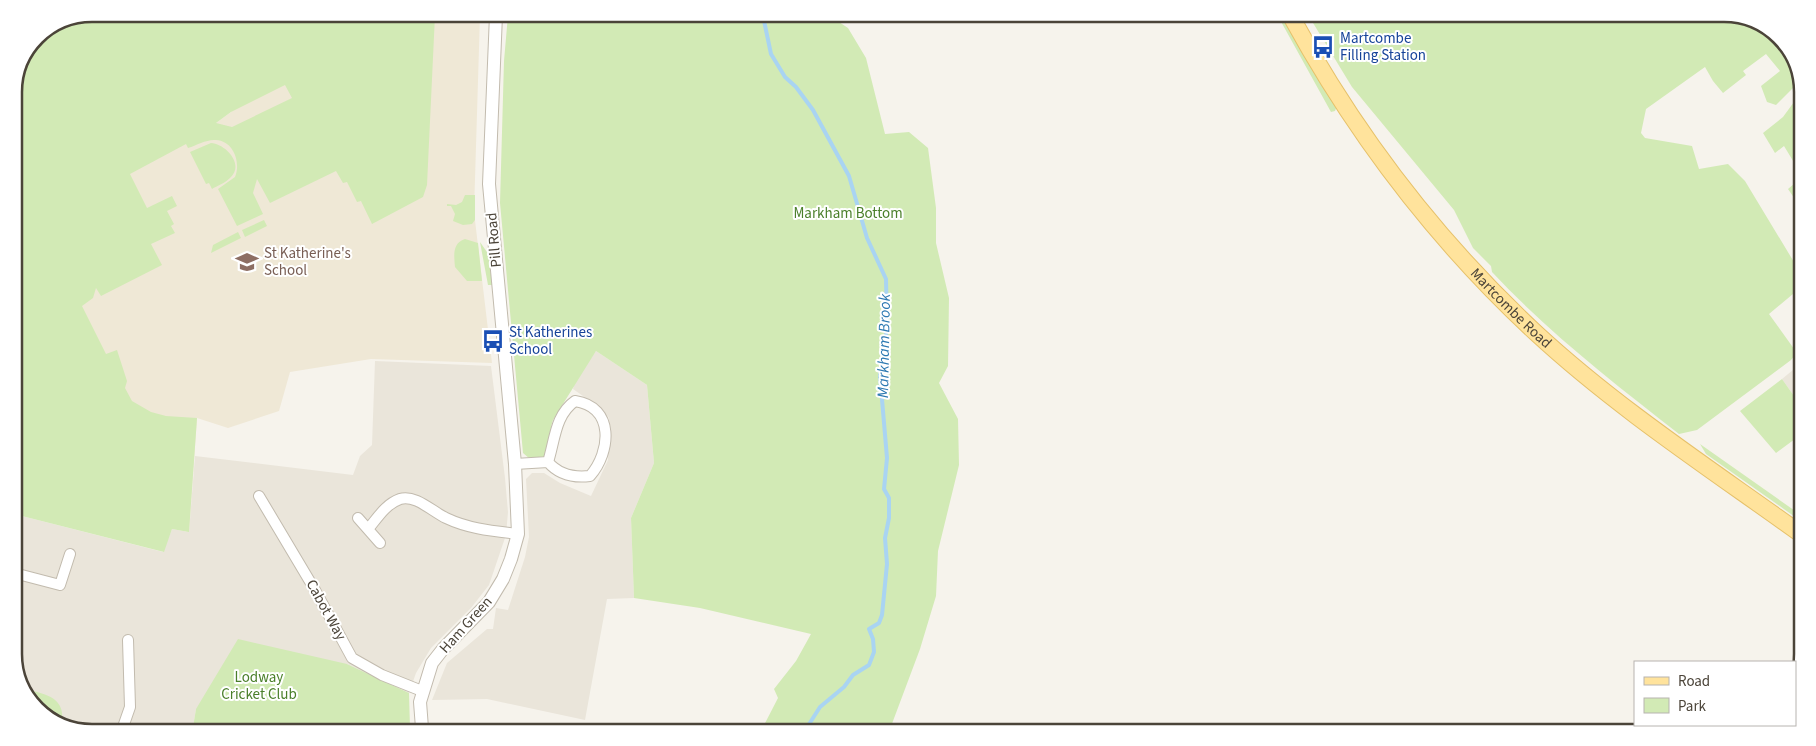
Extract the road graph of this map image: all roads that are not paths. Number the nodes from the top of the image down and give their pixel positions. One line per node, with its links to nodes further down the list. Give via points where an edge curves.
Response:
1 (496, 22): 4 (street, Pill Road, via 489,184)
2 (1294, 22): 8 (main road, Martcombe Road, via 1345,108 1390,169 1433,224 1537,334 1657,431)
3 (548, 462): 3 (street, via 555,432 568,406 575,401 586,402 597,410 603,420 605,451 590,476 567,475 555,470); 4 (street)
4 (515, 464): 9 (street, Ham Green)
5 (259, 496): 14 (street, Cabot Way, via 352,658 382,675)
6 (358, 518): 7 (street)
7 (369, 528): 9 (street, via 386,507 401,499 414,500 469,527); 10 (street)
8 (1794, 529)
9 (518, 534): 14 (street, Ham Green, via 511,559 494,594 432,663)
10 (380, 542)
11 (70, 554): 12 (street, via 60,585)
12 (23, 575)
13 (128, 640): 15 (street, via 130,707)
14 (422, 691): 16 (street, Ham Green)
15 (123, 724)
16 (422, 724)

